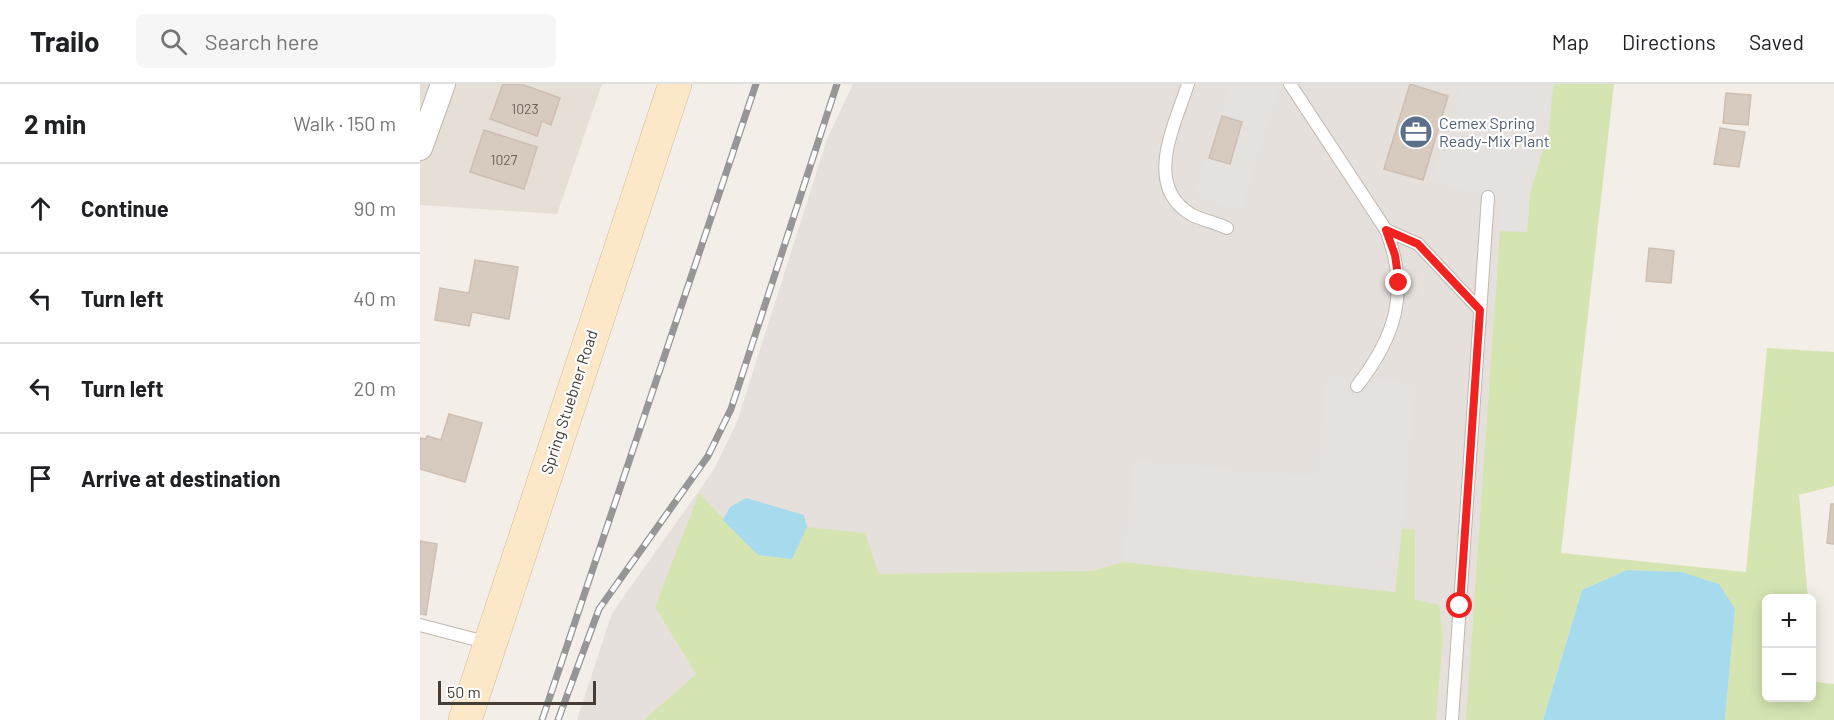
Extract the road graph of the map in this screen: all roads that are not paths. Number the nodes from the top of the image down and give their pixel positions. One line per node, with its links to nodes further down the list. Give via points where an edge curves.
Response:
1 (443, 84): 5 (street)
2 (675, 84): 12 (main road, Spring Stuebner Road)
3 (1188, 84): 7 (lane, via 1164,161 1169,194 1192,214)
4 (1290, 84): 8 (lane)
5 (420, 148)
6 (1488, 197): 9 (lane)
7 (1227, 228)
8 (1386, 230): 9 (lane, via 1418,244); 10 (lane, via 1399,283 1394,324 1376,363)
9 (1480, 310): 14 (lane)
10 (1357, 386)
11 (420, 626): 12 (lane)
12 (490, 644): 13 (main road, Spring Stuebner Road)
13 (465, 720)
14 (1452, 720)

